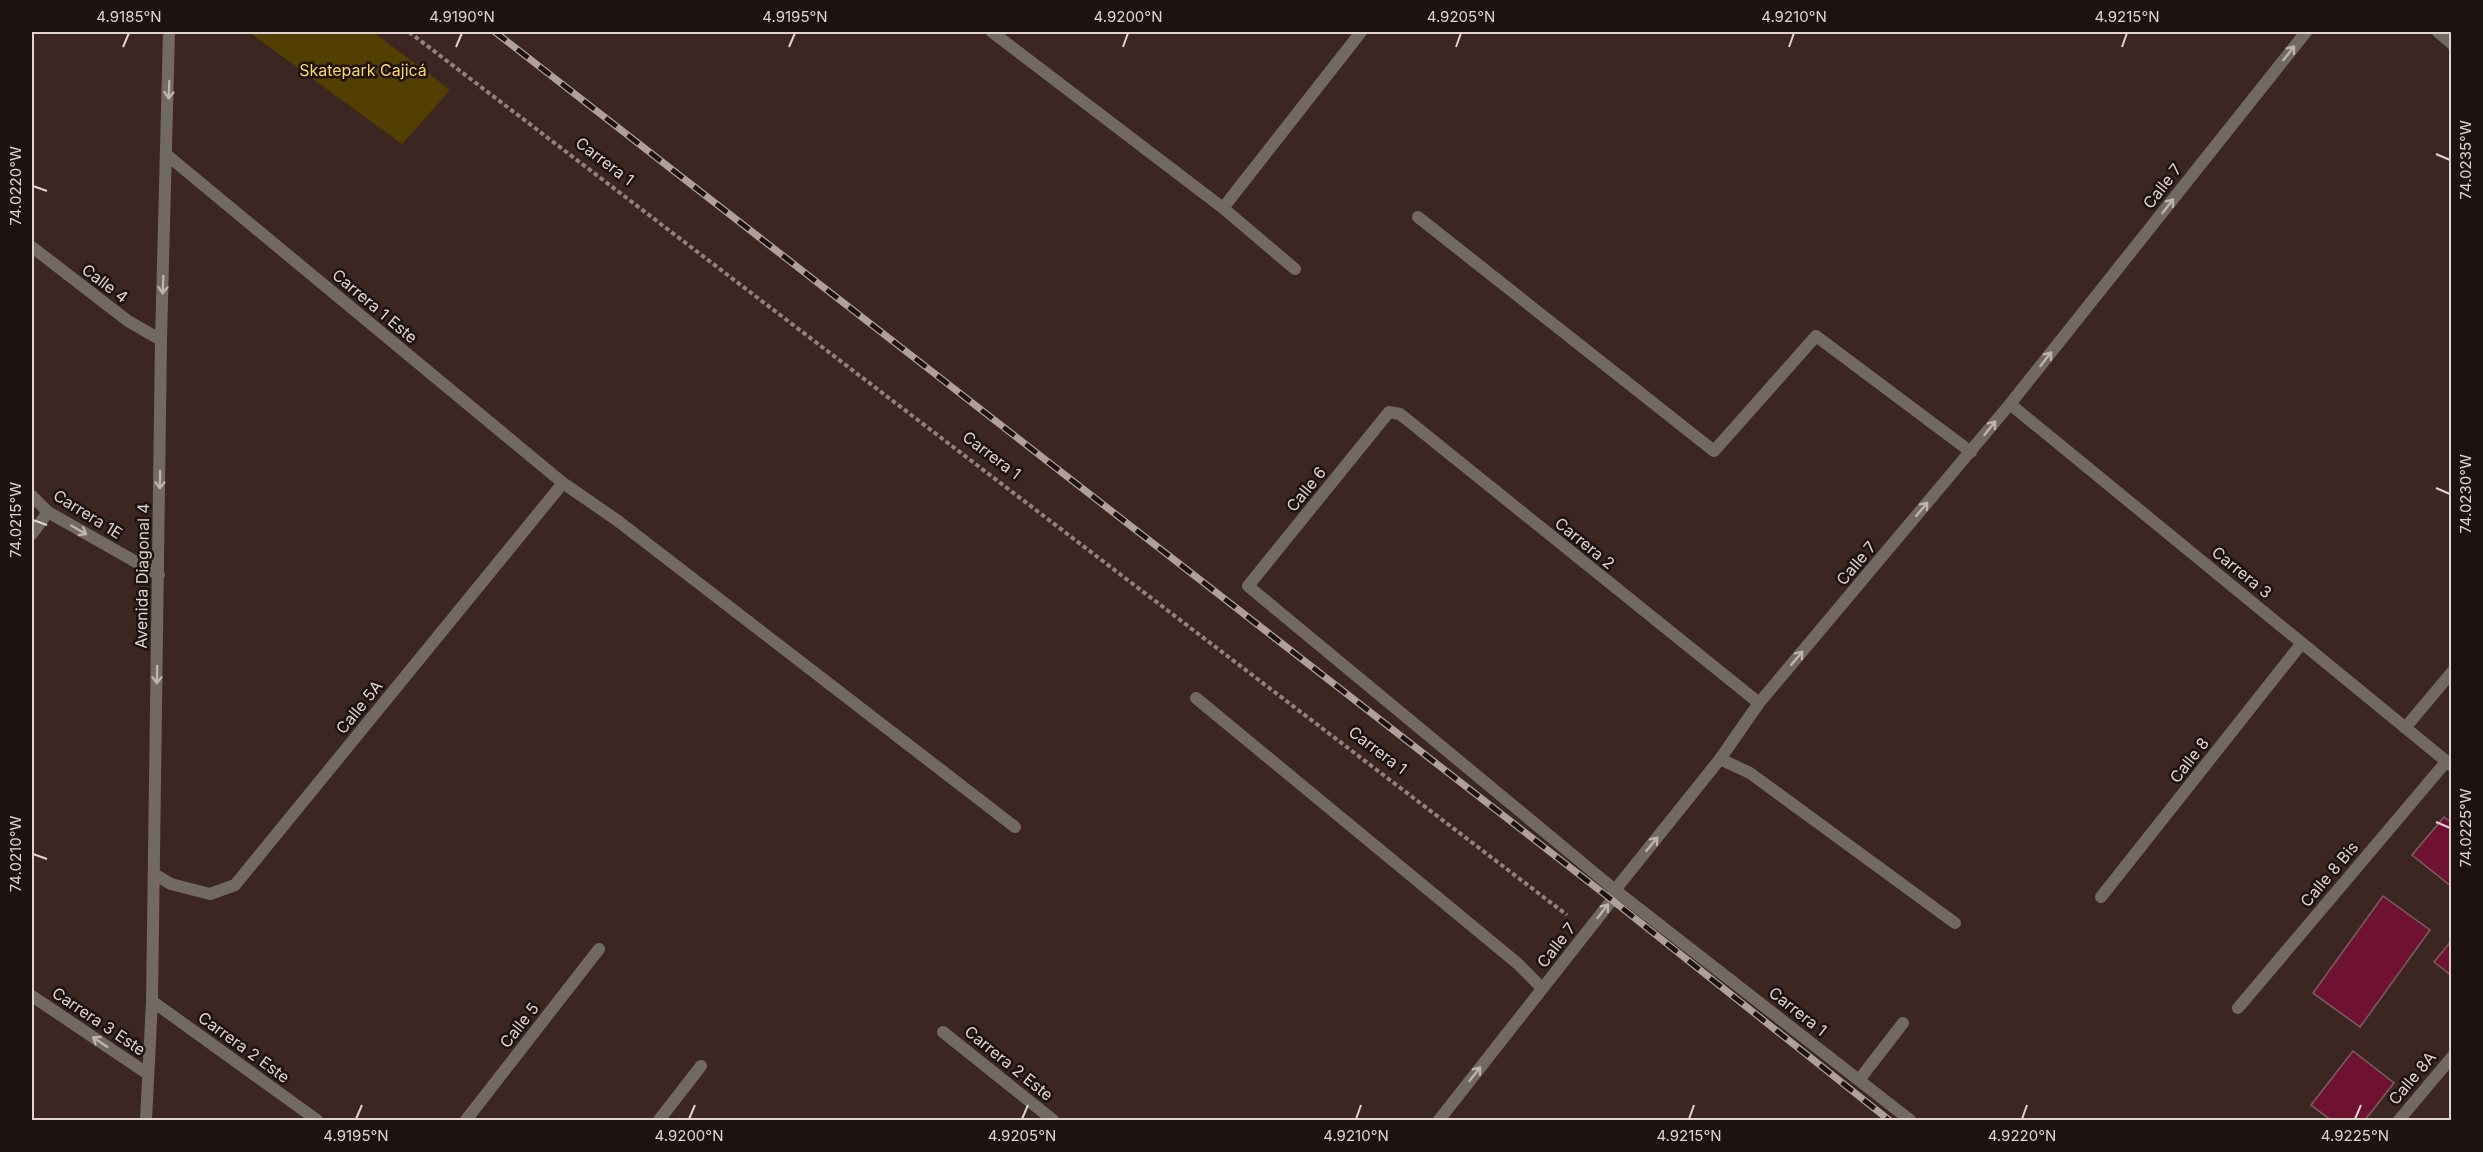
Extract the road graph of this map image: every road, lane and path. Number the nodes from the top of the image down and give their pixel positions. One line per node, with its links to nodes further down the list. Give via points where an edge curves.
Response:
1 (170, 32): 8 (street, Avenida Diagonal 4, one-way to 8)
2 (409, 32): 34 (path, Carrera 1)
3 (992, 32): 9 (street)
4 (1361, 32): 9 (street)
5 (2306, 32): 14 (street, Calle 7, one-way to 5)
6 (2438, 32): 7 (street)
7 (2451, 44)
8 (167, 155): 13 (street, Avenida Diagonal 4, one-way to 13); 17 (street, Carrera 1 Este)
9 (1223, 208): 12 (street)
10 (1418, 217): 16 (street, via 1714,451 1816,336)
11 (32, 248): 13 (street, Calle 4, via 128,321)
12 (1295, 269)
13 (161, 340): 21 (street, Avenida Diagonal 4, one-way to 21)
14 (2010, 404): 16 (street, Calle 7, one-way to 14); 23 (street, Carrera 3)
15 (1389, 412): 22 (street, Calle 6); 26 (street, Carrera 2, via 1400,414)
16 (1971, 452): 26 (street, Calle 7, one-way to 16)
17 (562, 483): 30 (street, Carrera 1 Este, via 618,521); 31 (street, Calle 5A, via 235,885 210,894 171,884)
18 (32, 496): 19 (street, Carrera 1E)
19 (48, 512): 20 (street); 21 (street, Carrera 1E, one-way to 21)
20 (32, 534)
21 (159, 575): 31 (street, Avenida Diagonal 4, one-way to 31)
22 (1248, 586): 32 (street, Carrera 1)
23 (2302, 643): 27 (street, Carrera 3); 33 (street, Calle 8)
24 (2451, 672): 27 (street)
25 (1196, 698): 37 (street, via 1517,963)
26 (1759, 703): 28 (street, Calle 7)
27 (2404, 728): 29 (street, Carrera 3)
28 (1720, 759): 32 (street, Calle 7, one-way to 28); 35 (street, via 1750,773)
29 (2449, 764): 40 (street, Calle 8 Bis)
30 (1015, 827)
31 (154, 874): 39 (street, Avenida Diagonal 4)
32 (1615, 890): 37 (street, Calle 7, one-way to 32, via 1612,900); 46 (street, Carrera 1)
33 (2101, 897)
34 (1555, 906)
35 (1955, 923)
36 (599, 950): 49 (street, Calle 5)
37 (1542, 988): 52 (street, Calle 7, one-way to 37)
38 (32, 996): 45 (street, Carrera 3 Este, one-way to 38)
39 (152, 1001): 45 (street, Avenida Diagonal 4); 48 (street, Carrera 2 Este)
40 (2238, 1008)
41 (1903, 1023): 46 (street)
42 (943, 1032): 51 (street, Carrera 2 Este)
43 (2451, 1057): 54 (street, Calle 8A)
44 (701, 1066): 50 (street)
45 (148, 1074): 47 (street, Avenida Diagonal 4)
46 (1859, 1080): 53 (street, Carrera 1)
47 (146, 1120)
48 (317, 1120)
49 (466, 1120)
50 (659, 1120)
51 (1053, 1120)
52 (1438, 1120)
53 (1910, 1120)
54 (2399, 1120)

